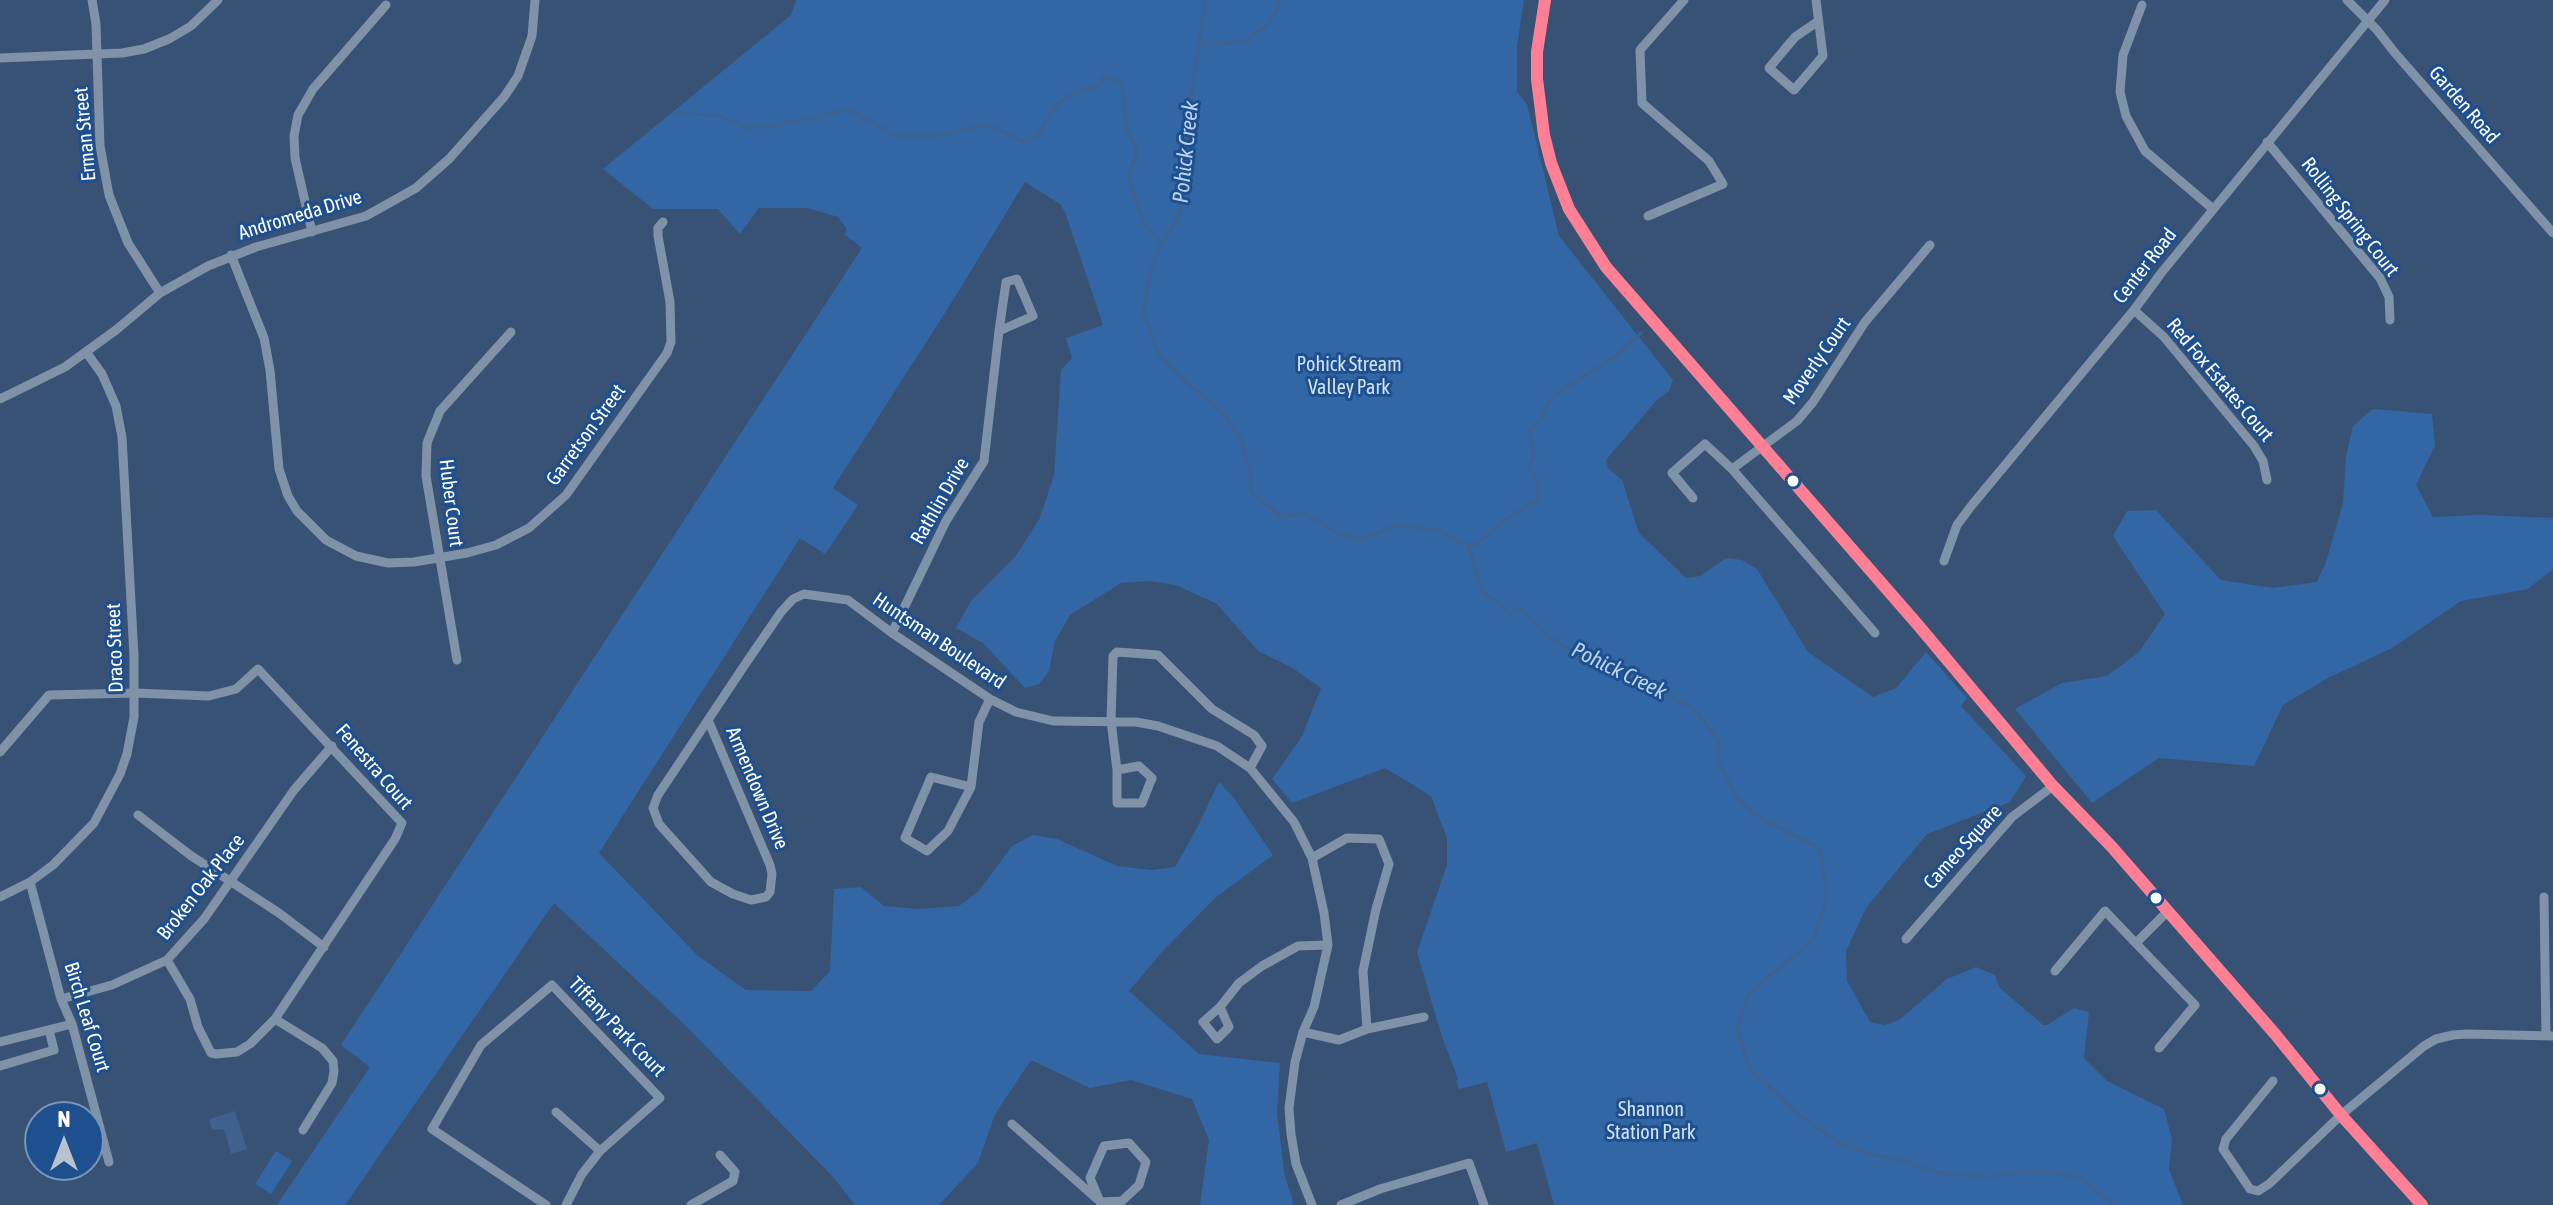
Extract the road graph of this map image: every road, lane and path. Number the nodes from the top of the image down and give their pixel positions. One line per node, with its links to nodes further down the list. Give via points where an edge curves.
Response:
1 (92, 0): 13 (street, Erman Street)
2 (218, 0): 13 (street, via 169,39 144,49)
3 (535, 0): 19 (street, Andromeda Drive, via 532,36 518,76 449,159 385,207)
4 (1545, 0): 30 (street, via 1537,52 1539,106 1551,163 1569,209 1614,276)
5 (1684, 0): 17 (street, via 1640,50 1642,103 1709,161 1723,184)
6 (1816, 0): 12 (street)
7 (2347, 0): 11 (street, Garden Road)
8 (2385, 0): 11 (street, Center Road)
9 (386, 5): 19 (street, via 313,89 298,115 295,158)
10 (2142, 5): 16 (street, via 2123,55 2120,92 2126,116 2145,151)
11 (2369, 21): 15 (street, Center Road); 20 (street, Garden Road)
12 (1817, 22): 12 (street, via 1823,56 1794,90 1769,68 1795,37)
13 (97, 54): 14 (street); 23 (street, Erman Street, via 100,146 109,195 128,243)
14 (0, 58)
15 (2267, 142): 16 (street, Center Road); 25 (street, Rolling Spring Court, via 2380,278 2389,297)
16 (2213, 209): 24 (street, Center Road)
17 (1648, 216)
18 (663, 222): 34 (street, Garretson Street, via 658,236 671,342 663,360 554,508 496,545)
19 (312, 232): 22 (street, Andromeda Drive)
20 (2553, 233)
21 (1930, 245): 30 (street, Moverly Court, via 1865,322 1813,402)
22 (231, 255): 23 (street, Andromeda Drive); 34 (street, Garretson Street, via 264,338 279,469 297,511 326,540 356,556 388,563)
23 (160, 293): 28 (street, Andromeda Drive)
24 (2134, 310): 32 (street, Red Fox Estates Court, via 2164,337 2254,446); 35 (street, Center Road, via 1972,505 1950,540)
25 (2390, 320)
26 (999, 331): 26 (street, Rathlin Drive, via 1006,282 1017,279 1033,316); 37 (street, Rathlin Drive, via 984,461 946,521)
27 (511, 332): 34 (street, Huber Court, via 433,423 426,464)
28 (86, 352): 29 (street, Andromeda Drive); 40 (street, Draco Street, via 116,406 122,437)
29 (0, 399)
30 (1763, 447): 31 (street, Moverly Court); 48 (street)
31 (1732, 469): 33 (street, via 1705,444 1672,473); 38 (street)
32 (2267, 480)
33 (1693, 498)
34 (440, 558): 39 (street, Huber Court)
35 (1944, 561)
36 (848, 600): 37 (street, Huntsman Boulevard); 42 (street, Armendown Drive, via 804,594 793,599)
37 (892, 633): 41 (street, Huntsman Boulevard)
38 (1875, 633)
39 (457, 660)
40 (135, 693): 44 (street, Fenestra Court, via 209,696 236,689 258,669); 45 (street, via 49,695); 52 (street, Draco Street, via 127,754 108,800 76,843)
41 (990, 699): 43 (street, Huntsman Boulevard, via 1053,721); 49 (street, via 979,722)
42 (708, 720): 42 (street, Armendown Drive, via 767,856 770,892 759,900 719,888 655,819 658,795)
43 (1111, 721): 46 (street, Huntsman Boulevard, via 1181,732 1217,746); 46 (street, via 1115,653 1158,655 1212,709 1261,741); 47 (street)
44 (332, 746): 53 (street, Broken Oak Place, via 294,790); 60 (street, Fenestra Court, via 402,823)
45 (0, 752)
46 (1250, 768): 51 (street, Huntsman Boulevard, via 1294,822)
47 (1117, 770): 47 (street, via 1117,803 1142,803 1152,778 1139,766)
48 (2053, 786): 56 (street); 57 (street, Cameo Square, via 2012,817)
49 (971, 787): 49 (street, via 931,777 905,838 927,851 948,831)
50 (138, 815): 53 (street)
51 (1312, 858): 59 (street, Huntsman Boulevard); 68 (street, via 1347,838 1379,839 1389,864 1363,971)
52 (30, 882): 54 (street, Draco Street); 63 (street, Birch Leaf Court)
53 (231, 882): 60 (street); 61 (street, Broken Oak Place)
54 (0, 897)
55 (2544, 897): 71 (street)
56 (2168, 911): 58 (street); 77 (street)
57 (1906, 939)
58 (2137, 942): 62 (street, via 2105,911); 73 (street, via 2195,1005)
59 (1328, 945): 64 (street, via 1298,946 1262,966); 70 (street, Huntsman Boulevard)
60 (324, 947): 66 (street, Fenestra Court)
61 (167, 960): 63 (street, Broken Oak Place, via 112,985); 66 (street, Fenestra Court, via 190,999 211,1053 237,1052)
62 (2055, 971)
63 (61, 999): 67 (street, Birch Leaf Court)
64 (1220, 1007)
65 (1424, 1017): 68 (street)
66 (275, 1019): 79 (street, via 322,1048 333,1061 332,1083)
67 (72, 1024): 69 (street); 82 (street, Birch Leaf Court)
68 (1367, 1029): 70 (street, via 1339,1040)
69 (49, 1030): 72 (street); 74 (street, via 54,1050)
70 (1303, 1032): 87 (street, Huntsman Boulevard, via 1289,1108 1296,1164)
71 (2550, 1036): 77 (street, via 2467,1034 2436,1039)
72 (0, 1042)
73 (2159, 1048)
74 (0, 1066)
75 (2273, 1081): 77 (street, via 2223,1149 2250,1189 2269,1184)
76 (556, 1112): 80 (street)
77 (2341, 1115): 90 (street)
78 (1012, 1124): 83 (street)
79 (303, 1130)
80 (600, 1151): 84 (street, Tiffany Park Court, via 660,1098 552,985 481,1045 432,1129); 85 (street, Tiffany Park Court)
81 (720, 1155): 86 (street, via 735,1172 733,1181)
82 (109, 1162)
83 (1099, 1203): 83 (street, via 1090,1178 1104,1146 1129,1143 1146,1162 1139,1185 1122,1201)
84 (546, 1205)
85 (566, 1205)
86 (691, 1205)
87 (1312, 1205)
88 (1341, 1205): 89 (street, via 1469,1163)
89 (1484, 1205)
90 (2422, 1205)

